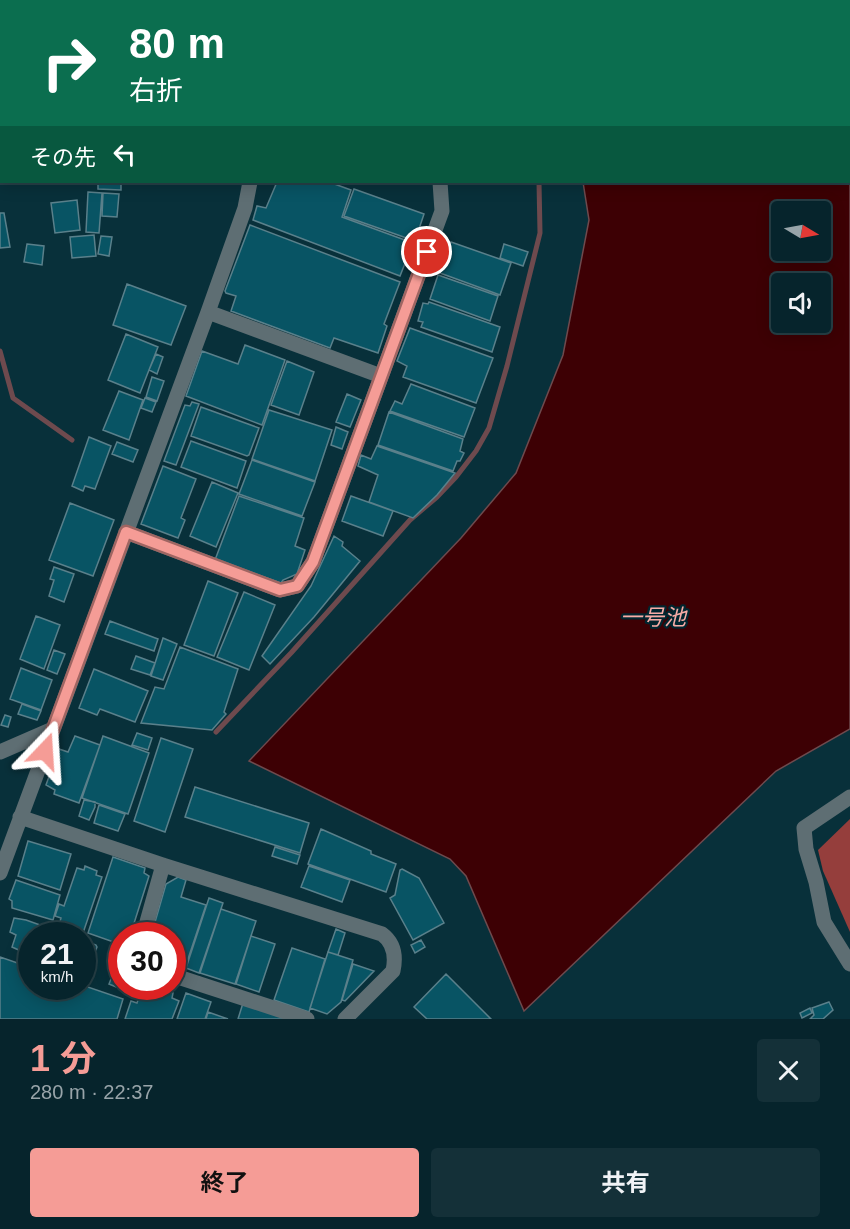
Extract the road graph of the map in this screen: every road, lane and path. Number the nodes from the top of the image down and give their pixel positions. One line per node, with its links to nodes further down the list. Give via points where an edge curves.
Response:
1 (250, 183): 3 (street, via 245,208)
2 (440, 183): 4 (street, via 442,211)
3 (208, 312): 4 (street); 5 (street)
4 (381, 376): 5 (street, via 313,562 297,586 280,590)
5 (126, 532): 6 (street)
6 (53, 729): 7 (street); 9 (street)
7 (0, 752)
8 (850, 797): 13 (street, via 804,828 824,922)
9 (21, 817): 10 (street); 11 (street)
10 (163, 865): 12 (street); 16 (street, via 386,938 392,946 393,971)
11 (0, 873)
12 (147, 922)
13 (850, 964)
14 (186, 980): 15 (street)
15 (307, 1019)
16 (345, 1019)

